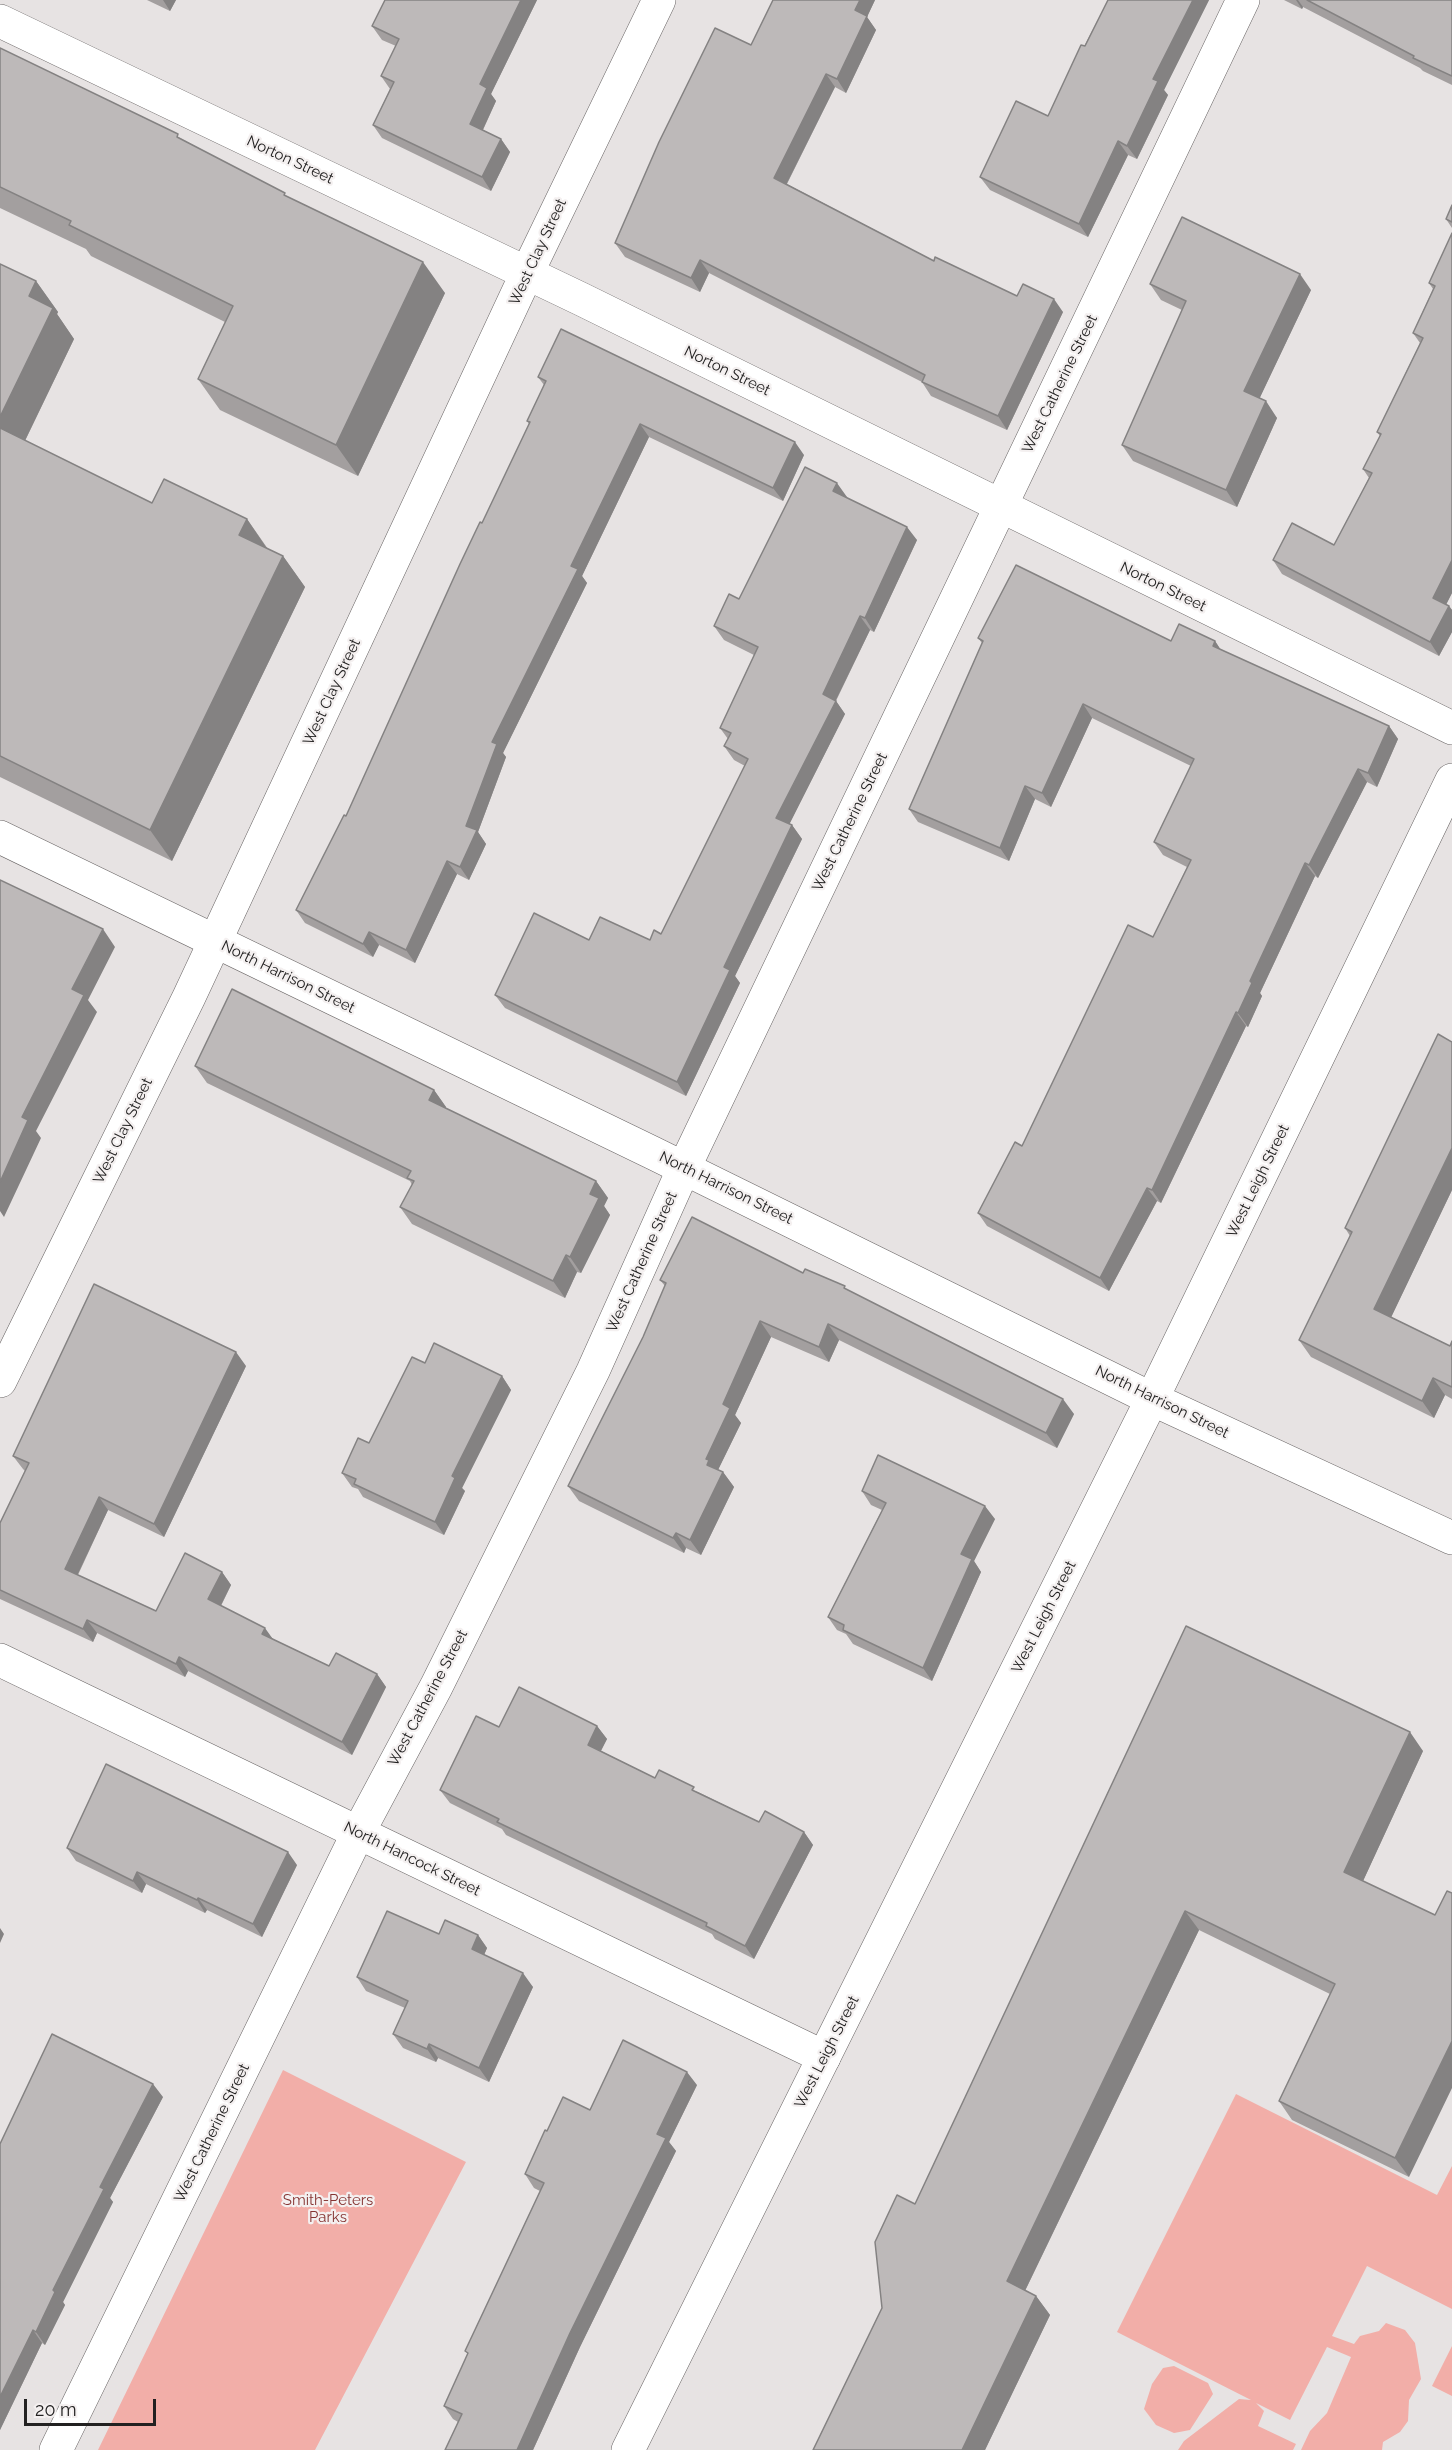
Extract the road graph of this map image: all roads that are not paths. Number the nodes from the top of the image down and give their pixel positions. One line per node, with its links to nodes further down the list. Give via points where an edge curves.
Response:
1 (659, 0): 4 (street, West Clay Street)
2 (1244, 0): 5 (street, West Catherine Street)
3 (0, 21): 4 (street, Norton Street)
4 (527, 273): 5 (street, Norton Street); 9 (street, West Clay Street)
5 (1001, 506): 6 (street, Norton Street); 10 (street, West Catherine Street)
6 (1452, 728)
7 (1452, 780): 12 (street, West Leigh Street)
8 (0, 837): 9 (street, North Harrison Street)
9 (215, 942): 10 (street, North Harrison Street); 11 (street, West Clay Street)
10 (684, 1168): 12 (street, North Harrison Street); 15 (street, West Catherine Street, via 593,1371 436,1687)
11 (0, 1381)
12 (1152, 1399): 13 (street, North Harrison Street); 16 (street, West Leigh Street)
13 (1452, 1538)
14 (0, 1660): 15 (street, North Hancock Street)
15 (358, 1833): 16 (street, North Hancock Street); 17 (street, West Catherine Street)
16 (824, 2057): 18 (street, West Leigh Street)
17 (56, 2450)
18 (628, 2450)

